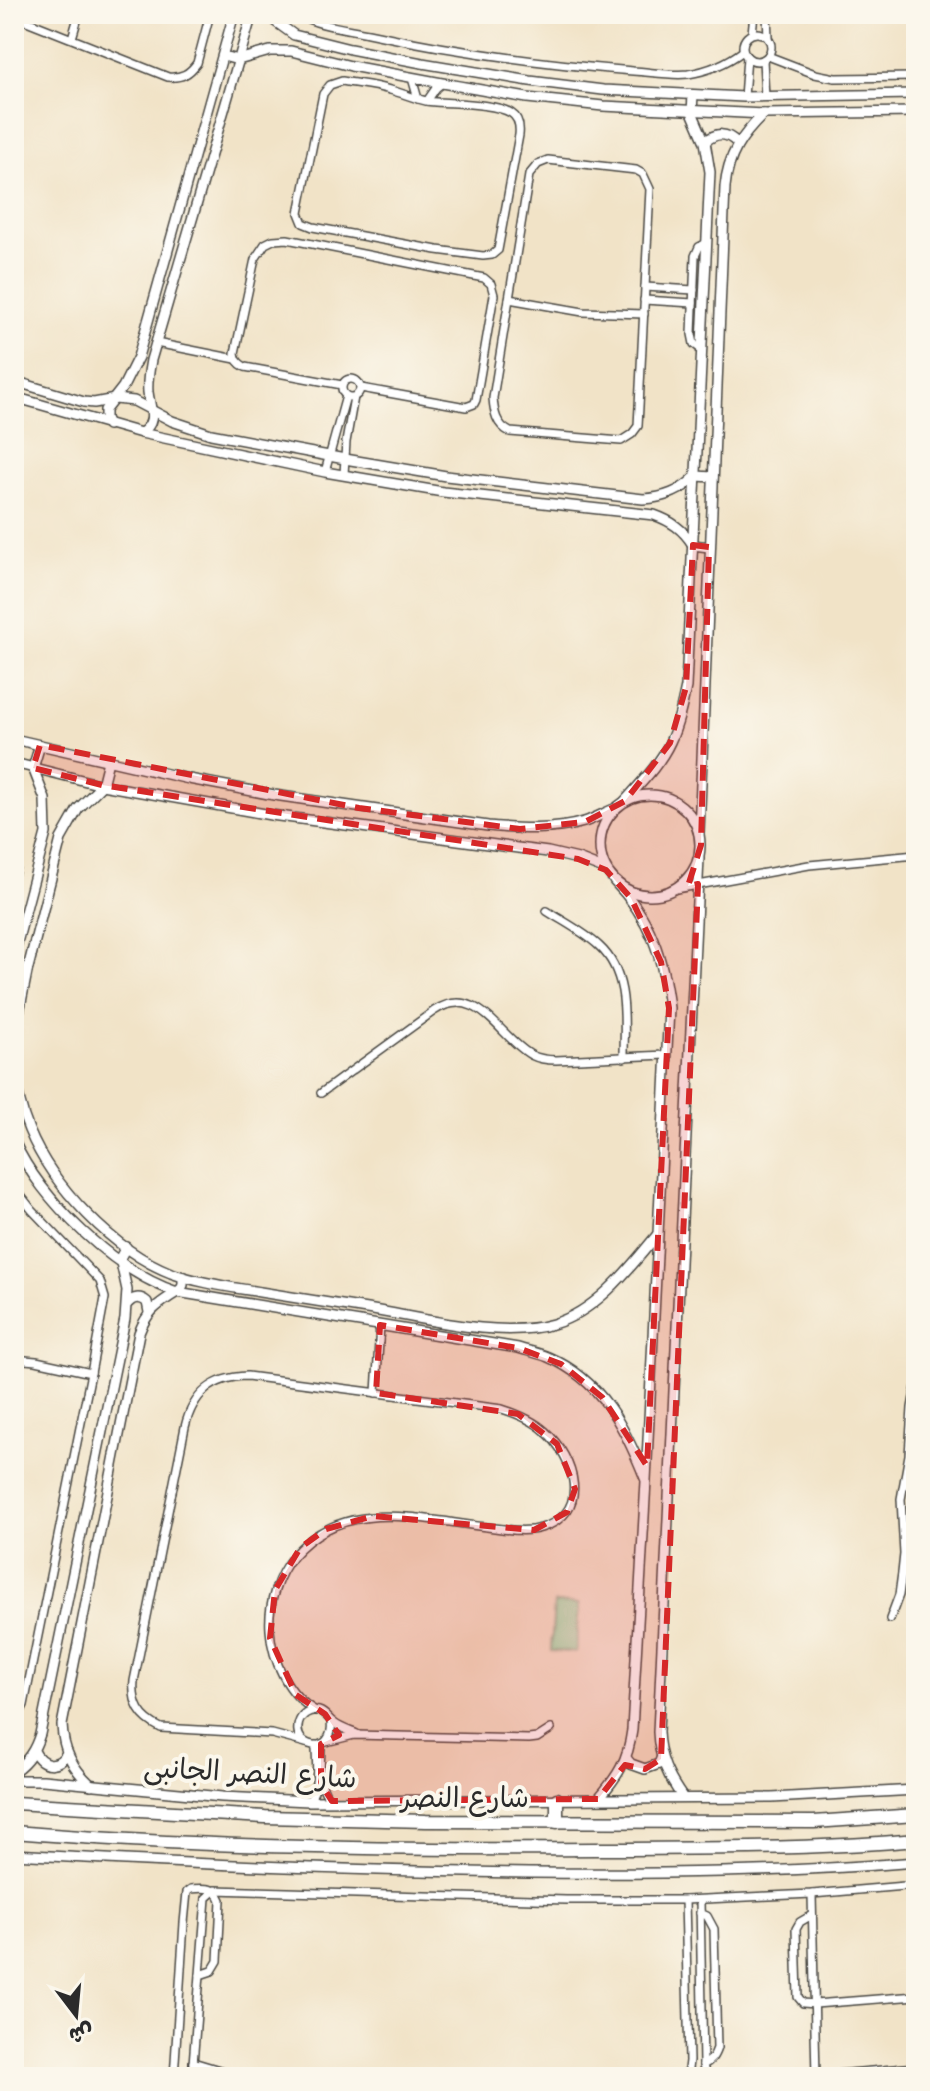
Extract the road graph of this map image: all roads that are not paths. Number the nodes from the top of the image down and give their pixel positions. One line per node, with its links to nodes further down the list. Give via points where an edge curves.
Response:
1 (79, 14): 12 (street)
2 (210, 14): 12 (street, via 197,63 178,78)
3 (234, 14): 14 (street)
4 (252, 14): 16 (street)
5 (269, 14): 21 (street, via 294,35 422,63 588,88)
6 (298, 14): 13 (street, via 393,38 587,68 684,75)
7 (754, 14): 10 (street)
8 (767, 14): 11 (street)
9 (14, 16): 12 (street)
10 (752, 33): 11 (street); 13 (street, via 743,42)
11 (768, 37): 15 (street, via 772,49)
12 (72, 38)
13 (745, 54): 15 (street, via 753,61); 22 (street)
14 (223, 56): 16 (street); 46 (street, via 138,357)
15 (766, 58): 17 (street, via 835,78); 23 (street)
16 (238, 60): 18 (street, via 291,51); 38 (street)
17 (916, 77)
18 (412, 78): 19 (street); 24 (street)
19 (442, 83): 25 (street); 26 (street, via 543,100)
20 (916, 94): 23 (street)
21 (693, 95): 22 (street); 26 (street)
22 (744, 97): 23 (street)
23 (765, 97)
24 (418, 99): 25 (street); 25 (street, via 342,81 326,89 299,213 303,223 437,250 483,256 498,250 520,126 510,112)
25 (427, 101)
26 (692, 112): 28 (street); 29 (street)
27 (916, 112): 28 (street)
28 (764, 114): 30 (street)
29 (705, 142): 30 (street, via 725,134); 31 (street, via 710,172)
30 (737, 143): 55 (street, via 725,187)
31 (707, 243): 33 (street, via 696,251); 39 (street)
32 (645, 287): 33 (street); 34 (street, via 650,189 643,174 548,160 529,175); 35 (street)
33 (694, 290): 36 (street)
34 (509, 299): 37 (street, via 583,312); 37 (street, via 493,398 496,419 510,432 621,441 632,434 638,426)
35 (644, 300): 36 (street); 37 (street)
36 (693, 303): 39 (street, via 692,339)
37 (644, 314)
38 (156, 343): 40 (street); 47 (street, via 148,377)
39 (702, 350): 54 (street)
40 (236, 359): 42 (street, via 245,367); 43 (street, via 255,259 273,240 484,278 491,284 494,295 474,404 466,407)
41 (14, 381): 46 (street, via 84,402)
42 (342, 385): 43 (street, via 353,379); 44 (street)
43 (361, 388): 44 (street)
44 (350, 396): 50 (street); 51 (street)
45 (14, 397): 48 (street)
46 (115, 399): 47 (street); 48 (street, via 105,410)
47 (152, 410): 49 (street, via 151,423); 50 (street, via 211,434)
48 (108, 425): 49 (street)
49 (141, 433): 52 (street)
50 (330, 456): 51 (street); 52 (street)
51 (345, 459): 53 (street); 54 (street, via 643,499 678,491)
52 (325, 472): 53 (street)
53 (344, 474): 56 (street, via 443,492 654,515 677,526)
54 (696, 476): 55 (street); 56 (street)
55 (713, 477): 57 (street)
56 (693, 545): 57 (street); 64 (street, via 680,715 670,743)
57 (709, 547): 67 (street)
58 (14, 739): 59 (street)
59 (40, 745): 60 (street); 62 (street)
60 (108, 761): 63 (street); 65 (street, via 274,795 488,826 553,827 585,822)
61 (14, 763): 62 (street)
62 (33, 768): 63 (street); 76 (street, via 45,799 46,833)
63 (102, 785): 70 (street, via 329,824 548,852); 77 (street, via 78,809 61,839)
64 (625, 801): 65 (street); 67 (street, via 650,795 676,801)
65 (614, 809): 70 (street, via 599,845)
66 (14, 822): 71 (street, via 19,838)
67 (699, 833): 69 (street)
68 (916, 855): 73 (street, via 809,865)
69 (699, 858): 73 (street); 74 (street)
70 (606, 870): 72 (street)
71 (14, 875)
72 (614, 881): 74 (street, via 650,896); 78 (street, via 644,918 661,962 669,1008)
73 (698, 884): 74 (street); 111 (street, via 658,1732)
74 (676, 889)
75 (547, 911): 79 (street, via 594,942 611,961 624,1005)
76 (14, 954)
77 (14, 1037)
78 (666, 1055): 79 (street); 84 (street)
79 (624, 1058): 81 (street, via 540,1059 477,1009 453,1003 434,1011)
80 (14, 1065): 85 (street, via 28,1128 44,1159 83,1208)
81 (321, 1093)
82 (14, 1141): 86 (street, via 54,1202)
83 (14, 1187): 93 (street, via 103,1289)
84 (657, 1235): 87 (street, via 588,1306 555,1323 521,1329 482,1328); 96 (street)
85 (126, 1247): 86 (street); 87 (street)
86 (120, 1262): 88 (street); 89 (street)
87 (183, 1277): 88 (street)
88 (177, 1292): 90 (street); 91 (street)
89 (127, 1304): 90 (street, via 140,1298); 108 (street)
90 (149, 1312): 109 (street, via 139,1333 62,1725)
91 (380, 1325): 95 (street); 96 (street, via 518,1348 561,1364 587,1382 617,1417)
92 (14, 1359): 93 (street)
93 (91, 1373): 102 (street, via 24,1705)
94 (916, 1386): 97 (street, via 901,1499 902,1573)
95 (376, 1393): 98 (street, via 502,1409 533,1421 566,1458 575,1489 572,1501 557,1521 534,1530 373,1516 341,1522 313,1537 290,1561 271,1605 274,1654); 104 (street, via 233,1376 208,1387 186,1422 134,1681 135,1705 161,1728)
96 (646, 1481): 110 (street)
97 (890, 1619)
98 (296, 1695): 99 (street); 100 (street)
99 (316, 1711): 100 (street, via 304,1714); 101 (street)
100 (299, 1722): 104 (street); 106 (street, via 299,1735)
101 (331, 1722): 105 (street); 107 (street, via 332,1733)
102 (14, 1725)
103 (551, 1729): 105 (street, via 529,1739)
104 (272, 1734): 106 (street)
105 (363, 1735): 107 (street)
106 (306, 1743): 107 (street)
107 (321, 1744): 119 (street); 120 (street, via 321,1784)
108 (34, 1751): 109 (street, via 50,1764); 112 (street)
109 (67, 1753): 114 (street)
110 (626, 1758): 111 (street, via 645,1769); 118 (street)
111 (661, 1759): 116 (street)
112 (14, 1771)
113 (14, 1780): 114 (street, شارع النصر الجانبى)
114 (91, 1785): 119 (street, شارع النصر الجانبى)
115 (916, 1790): 116 (street, شارع النصر الجانبى)
116 (683, 1798): 118 (street, شارع النصر الجانبى)
117 (557, 1799): 118 (street, شارع النصر الجانبى); 120 (street, شارع النصر الجانبى); 123 (main road)
118 (598, 1799)
119 (309, 1801): 120 (street, شارع النصر الجانبى)
120 (332, 1801)
121 (14, 1803): 123 (main road, شارع النصر, via 265,1817)
122 (916, 1815): 123 (main road, شارع النصر, via 814,1822)
123 (557, 1822)
124 (14, 1832): 125 (main road, شارع النصر, via 415,1850 813,1847)
125 (916, 1840)
126 (14, 1854): 127 (street, via 285,1868 614,1874 742,1873)
127 (916, 1862)
128 (916, 1885): 130 (street)
129 (215, 1890): 131 (street); 135 (street, via 189,1889); 136 (street, via 206,1898); 139 (street, via 221,1900 218,1961 212,1971)
130 (812, 1894): 132 (street); 134 (street)
131 (685, 1900): 132 (street); 138 (street)
132 (700, 1900): 133 (street)
133 (700, 1913): 137 (street); 145 (street, via 714,1929 717,2048)
134 (812, 1915): 141 (street); 141 (street, via 796,1929 798,1997)
135 (184, 1923): 136 (street); 142 (street)
136 (204, 1924): 139 (street)
137 (701, 1944): 138 (street); 145 (street)
138 (686, 1945): 151 (street)
139 (200, 1975): 143 (street)
140 (916, 1996): 141 (street)
141 (815, 2004): 147 (street)
142 (178, 2013): 143 (street); 148 (street)
143 (197, 2015): 144 (street)
144 (193, 2062): 149 (street); 150 (street)
145 (703, 2065): 152 (street)
146 (916, 2067): 147 (street)
147 (816, 2076)
148 (174, 2077)
149 (192, 2077)
150 (243, 2077)
151 (687, 2077)
152 (706, 2077)

